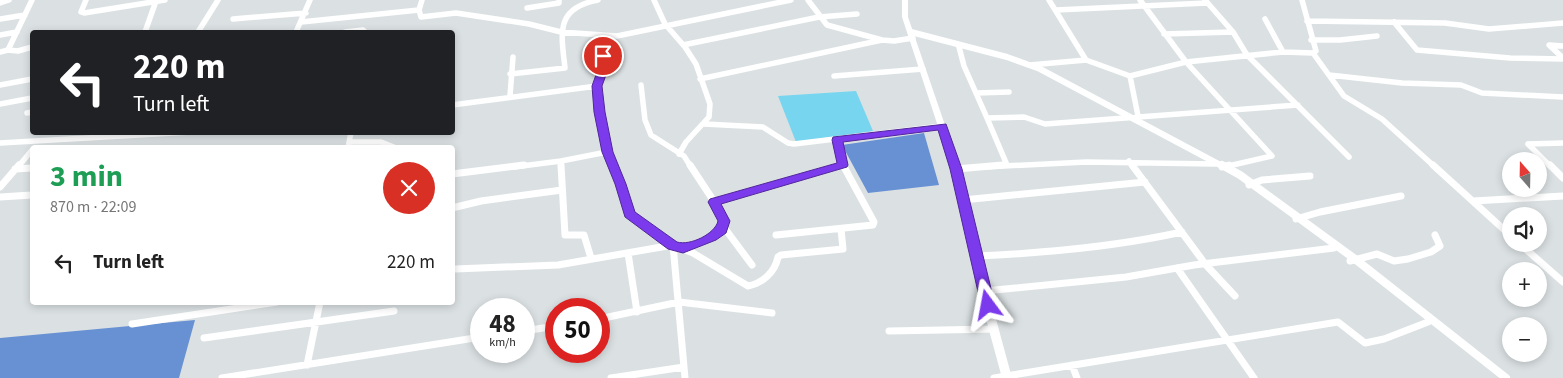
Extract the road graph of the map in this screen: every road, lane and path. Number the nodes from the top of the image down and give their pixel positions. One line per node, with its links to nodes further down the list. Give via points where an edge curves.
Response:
1 (9, 0): 19 (street)
2 (32, 0): 26 (street)
3 (86, 0): 17 (street, via 84,13)
4 (165, 0): 17 (street)
5 (218, 0): 37 (street)
6 (310, 0): 24 (street)
7 (422, 0): 22 (street)
8 (559, 0): 21 (street, via 559,4)
9 (598, 0): 40 (street, via 584,1 569,11)
10 (654, 0): 35 (street)
11 (791, 0): 35 (street)
12 (808, 0): 27 (street)
13 (905, 0): 45 (main road, via 905,17)
14 (1049, 0): 23 (street)
15 (1140, 0): 20 (street)
16 (1302, 0): 31 (street)
17 (156, 1): 36 (street)
18 (1206, 2): 20 (street); 41 (street)
19 (0, 3)
20 (1143, 7): 23 (street); 42 (street)
21 (527, 8)
22 (419, 10): 32 (street); 40 (street, via 421,17 456,13)
23 (1056, 10): 60 (street)
24 (306, 13): 29 (street); 32 (street)
25 (857, 14): 27 (street)
26 (25, 15): 28 (street); 39 (street)
27 (819, 17): 47 (street, via 827,25); 49 (street)
28 (0, 19)
29 (233, 19)
30 (1265, 19): 55 (street)
31 (1307, 20): 33 (street); 48 (street)
32 (301, 22): 38 (street)
33 (1394, 22): 34 (street, via 1445,23 1501,30); 59 (street, via 1416,50 1510,58)
34 (1563, 23)
35 (665, 26): 44 (street, via 617,36); 49 (street)
36 (147, 30)
37 (199, 30)
38 (297, 30)
39 (17, 32): 43 (street); 53 (street)
40 (561, 32): 44 (street); 64 (street, via 565,68)
41 (1233, 32): 42 (street); 57 (street)
42 (1164, 34): 61 (street)
43 (0, 35)
44 (602, 35): 71 (street, via 602,72)
45 (912, 35): 47 (street, via 894,41); 51 (street); 62 (street, via 1008,57); 63 (main road)
46 (1377, 36): 48 (street)
47 (882, 40): 68 (street)
48 (1312, 40): 56 (street, via 1316,51)
49 (683, 45): 68 (street)
50 (1563, 46): 59 (street, via 1549,45)
51 (959, 47): 62 (street); 74 (street)
52 (30, 48): 53 (street)
53 (8, 50): 54 (street)
54 (0, 52)
55 (1283, 52): 56 (street); 57 (street)
56 (1313, 53): 65 (street)
57 (1247, 55): 61 (street); 80 (street)
58 (513, 57): 64 (street)
59 (1563, 58)
60 (1086, 60): 62 (street); 67 (street)
61 (1186, 62): 67 (street); 81 (street)
62 (1028, 66): 82 (street)
63 (923, 69): 66 (street); 85 (main road)
64 (510, 74): 75 (street)
65 (1329, 75): 76 (street, via 1461,85 1482,93); 120 (street, via 1344,96 1382,119)
66 (834, 76)
67 (1130, 76): 82 (street)
68 (700, 78): 84 (street, via 711,113)
69 (30, 79): 70 (street)
70 (0, 85)
71 (597, 86): 75 (street); 95 (street)
72 (641, 86): 97 (street, via 645,120 651,136)
73 (1009, 92): 74 (street)
74 (976, 93): 83 (street)
75 (510, 96): 79 (street)
76 (1563, 97)
77 (30, 98): 78 (street)
78 (0, 104)
79 (455, 104)
80 (1298, 105): 81 (street); 98 (street)
81 (1229, 109): 82 (street); 104 (street, via 1272,156)
82 (1131, 116): 83 (street, via 1045,124 1020,116); 104 (street)
83 (987, 118): 103 (street)
84 (704, 124): 88 (street, via 763,127 794,144); 97 (street, via 681,145)
85 (942, 126): 88 (street); 107 (main road)
86 (114, 135): 87 (street)
87 (41, 140): 89 (street); 91 (street)
88 (837, 140): 102 (street)
89 (0, 143)
90 (1563, 143): 96 (street, via 1528,144)
91 (36, 145)
92 (349, 145): 93 (street, via 381,142)
93 (388, 145)
94 (30, 152): 106 (street)
95 (608, 152): 99 (street); 130 (street, via 629,214)
96 (1536, 152)
97 (679, 154): 121 (street, via 684,156)
98 (1349, 157)
99 (561, 161): 108 (street); 114 (street)
100 (1129, 161): 103 (street); 104 (street); 111 (street)
101 (1548, 164): 110 (street)
102 (843, 165): 121 (street); 126 (street, via 874,222 873,225)
103 (1007, 165): 107 (street)
104 (1221, 166): 112 (street)
105 (30, 168): 106 (street)
106 (15, 169): 113 (street)
107 (956, 169): 119 (main road)
108 (455, 174)
109 (1310, 176): 112 (street)
110 (1563, 178)
111 (1145, 182): 119 (street); 127 (street)
112 (1250, 184): 123 (street)
113 (0, 187)
114 (562, 190): 122 (street); 136 (street, via 565,235 584,235)
115 (30, 195): 118 (street)
116 (1401, 196): 123 (street)
117 (1563, 196): 120 (street)
118 (0, 197)
119 (963, 200): 135 (main road)
120 (1473, 201): 125 (street)
121 (714, 202): 124 (street, via 724,221)
122 (455, 207)
123 (1298, 219): 131 (street); 137 (street)
124 (723, 226): 132 (street, via 712,237); 138 (street)
125 (1502, 228)
126 (841, 229): 128 (street); 132 (street, via 843,249 781,255 776,268 752,286)
127 (1182, 232): 135 (street, via 1084,250); 139 (street)
128 (776, 235)
129 (1435, 235): 137 (street, via 1440,246 1431,252 1394,261 1376,254)
130 (673, 245): 132 (street); 134 (street); 145 (street)
131 (1334, 248): 137 (street); 139 (street)
132 (683, 249)
133 (1529, 252): 142 (street)
134 (628, 253): 136 (street); 149 (street)
135 (977, 256): 143 (main road)
136 (591, 258): 141 (street, via 558,265)
137 (1352, 260): 153 (street); 171 (street)
138 (752, 265)
139 (1206, 265): 140 (street); 144 (street)
140 (1177, 268): 143 (street, via 1126,277); 159 (street)
141 (455, 269)
142 (1563, 282)
143 (985, 291): 155 (main road)
144 (1235, 296)
145 (678, 303): 149 (street); 150 (street); 162 (street)
146 (260, 305): 154 (street)
147 (319, 305): 152 (street)
148 (394, 311): 152 (street)
149 (637, 312): 151 (street)
150 (772, 314)
151 (610, 318)
152 (316, 321): 157 (street); 160 (street)
153 (1428, 322): 159 (street, via 1365,344 1338,322); 170 (street)
154 (132, 324)
155 (994, 329): 156 (street); 163 (main road)
156 (889, 331)
157 (204, 338)
158 (470, 339): 160 (street)
159 (1229, 341): 161 (street); 169 (street)
160 (307, 365): 164 (street)
161 (1072, 365): 163 (street); 168 (street)
162 (684, 367): 165 (street); 166 (street)
163 (1007, 377): 167 (street)
164 (222, 378)
165 (610, 378)
166 (685, 378)
167 (994, 378)
168 (1078, 378)
169 (1254, 378)
170 (1500, 378)
171 (1506, 378)

